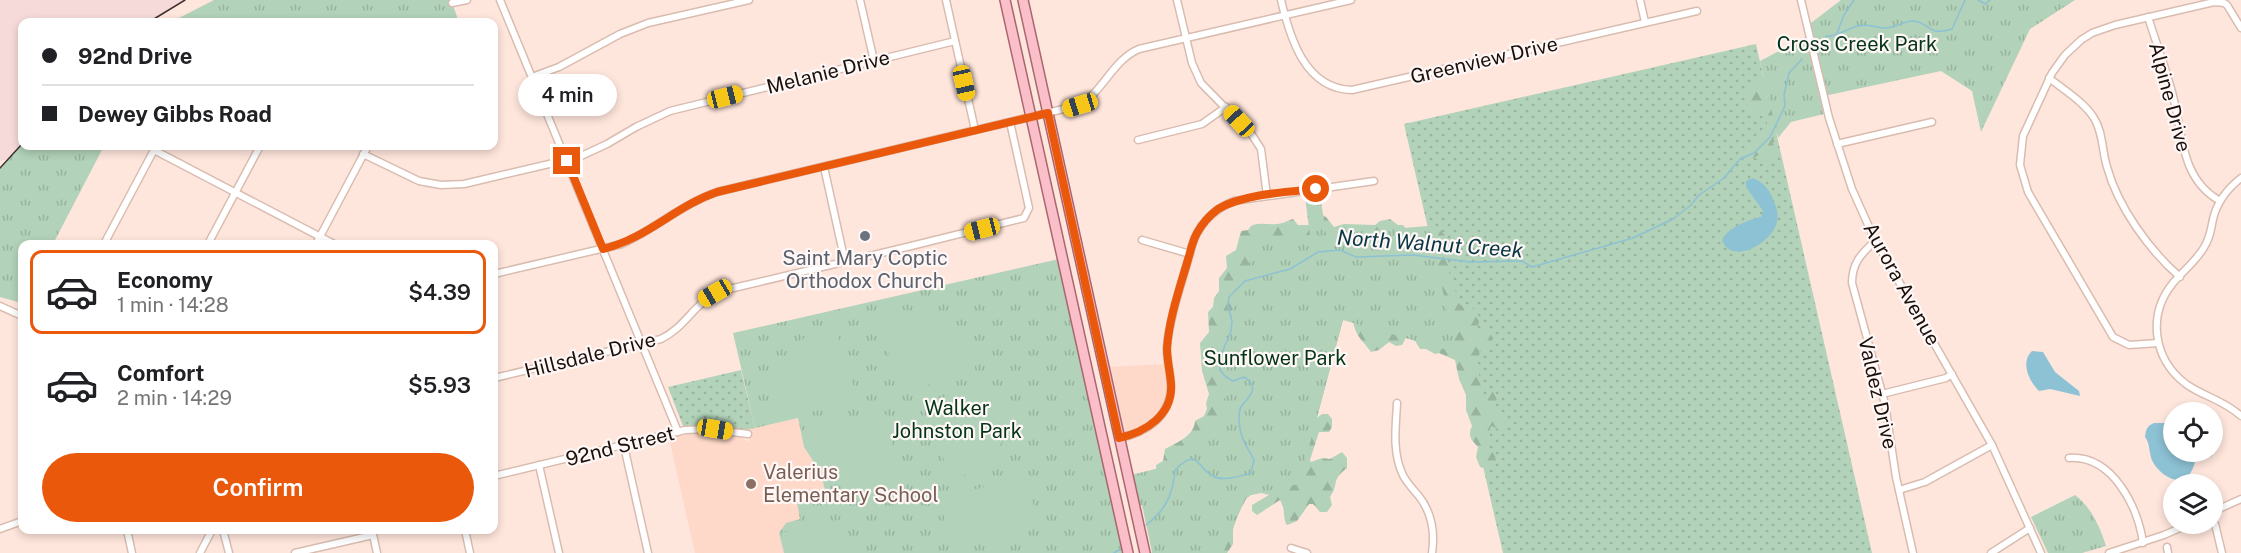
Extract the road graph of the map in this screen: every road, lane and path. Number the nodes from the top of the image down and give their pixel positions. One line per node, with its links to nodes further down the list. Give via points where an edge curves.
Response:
1 (466, 0): 13 (street)
2 (500, 0): 22 (street)
3 (749, 0): 22 (street, via 629,30)
4 (860, 0): 21 (street)
5 (946, 0): 20 (street)
6 (1005, 0): 26 (main road)
7 (1023, 0): 25 (main road)
8 (1177, 0): 19 (street)
9 (1281, 0): 15 (street, Greenview Drive)
10 (1351, 0): 15 (street)
11 (1640, 0): 17 (street)
12 (1801, 0): 31 (street, Aurora Avenue)
13 (452, 3)
14 (1697, 11): 17 (street, Greenview Drive)
15 (1284, 15): 17 (street, Greenview Drive, via 1298,55 1308,68 1338,88 1353,90); 19 (street)
16 (2148, 17): 18 (street, via 2224,3); 23 (street, via 2103,28 2081,40 2064,55); 43 (street, Alpine Drive, via 2173,95 2182,149 2203,189)
17 (1645, 22)
18 (2241, 28)
19 (1186, 38): 24 (street, via 1202,82); 25 (street, via 1134,51 1111,71 1090,98 1080,105)
20 (955, 41): 21 (street, Melanie Drive); 29 (street)
21 (874, 61): 37 (street, Melanie Drive, via 670,111)
22 (532, 77): 37 (street)
23 (2049, 78): 55 (street, via 2096,120 2117,192 2148,245); 58 (street, via 2021,146 2022,174 2030,196 2113,337 2129,345)
24 (1226, 107): 30 (street, via 1202,124); 42 (street, via 1261,149)
25 (1048, 113): 26 (street); 67 (main road)
26 (1031, 117): 27 (street); 97 (main road)
27 (1010, 122): 29 (street); 53 (street, Hillsdale Drive, via 1029,208 1027,215)
28 (1932, 122): 31 (street)
29 (975, 130): 38 (street)
30 (1138, 140)
31 (1837, 144): 50 (street, Aurora Avenue)
32 (154, 150): 41 (street)
33 (154, 150): 45 (street)
34 (258, 150): 41 (street)
35 (366, 150): 36 (street)
36 (363, 154): 37 (street, Melanie Drive, via 408,178 441,185 464,184); 44 (street)
37 (567, 161): 51 (street)
38 (824, 167): 51 (street, via 704,196 641,236); 53 (street)
39 (2241, 178): 43 (street)
40 (1374, 181): 42 (street)
41 (235, 193): 44 (street); 46 (street)
42 (1267, 196): 52 (street, via 1234,201 1216,210 1198,230)
43 (2220, 201): 55 (street, via 2205,247)
44 (320, 237): 47 (street); 48 (street)
45 (106, 240)
46 (210, 240)
47 (318, 240)
48 (326, 240)
49 (1142, 240): 52 (street)
50 (1875, 241): 60 (street, Aurora Avenue); 62 (street, Valdez Drive, via 1854,264 1851,283)
51 (603, 249): 54 (street); 59 (street)
52 (1190, 254): 67 (street, via 1170,326 1167,359 1171,385 1166,407 1141,432)
53 (845, 262): 59 (street, Hillsdale Drive, via 715,293 671,334)
54 (498, 273)
55 (2180, 277): 58 (street, via 2161,305)
56 (0, 306): 57 (street)
57 (18, 314)
58 (2157, 343): 64 (street, via 2166,363 2182,380)
59 (642, 344): 61 (street, Hillsdale Drive); 65 (street)
60 (1952, 374): 62 (street); 68 (street, Aurora Avenue)
61 (498, 377)
62 (1882, 394): 73 (street, Valdez Drive)
63 (1397, 403): 100 (street, via 1397,458 1405,480 1431,520)
64 (2241, 416)
65 (678, 432): 66 (street, 92nd Street, via 709,429); 69 (street, 92nd Street)
66 (748, 434)
67 (1119, 438): 98 (main road)
68 (1992, 445): 73 (street, via 1927,480); 77 (street, Aurora Avenue)
69 (624, 446): 71 (street, 92nd Street); 96 (street)
70 (2069, 458): 87 (street, via 2095,464 2119,485 2136,512)
71 (539, 465): 72 (street, 92nd Street); 95 (street)
72 (498, 475)
73 (1899, 490): 101 (street, Valdez Drive)
74 (2241, 499): 75 (street)
75 (2223, 507)
76 (18, 522): 78 (street)
77 (2030, 528): 102 (street); 103 (street, Aurora Avenue)
78 (0, 529)
79 (128, 534): 89 (street)
80 (210, 534): 90 (street)
81 (224, 534): 91 (street)
82 (365, 534): 92 (street)
83 (372, 534): 93 (street)
84 (466, 534): 94 (street)
85 (2165, 534): 87 (street)
86 (2217, 534): 105 (street)
87 (2143, 543): 104 (street)
88 (1292, 548): 99 (street)
89 (132, 553)
90 (200, 553)
91 (229, 553)
92 (295, 553)
93 (377, 553)
94 (470, 553)
95 (559, 553)
96 (648, 553)
97 (1128, 553)
98 (1145, 553)
99 (1307, 553)
100 (1432, 553)
101 (1913, 553)
102 (1991, 553)
103 (2042, 553)
104 (2109, 553)
105 (2222, 553)

